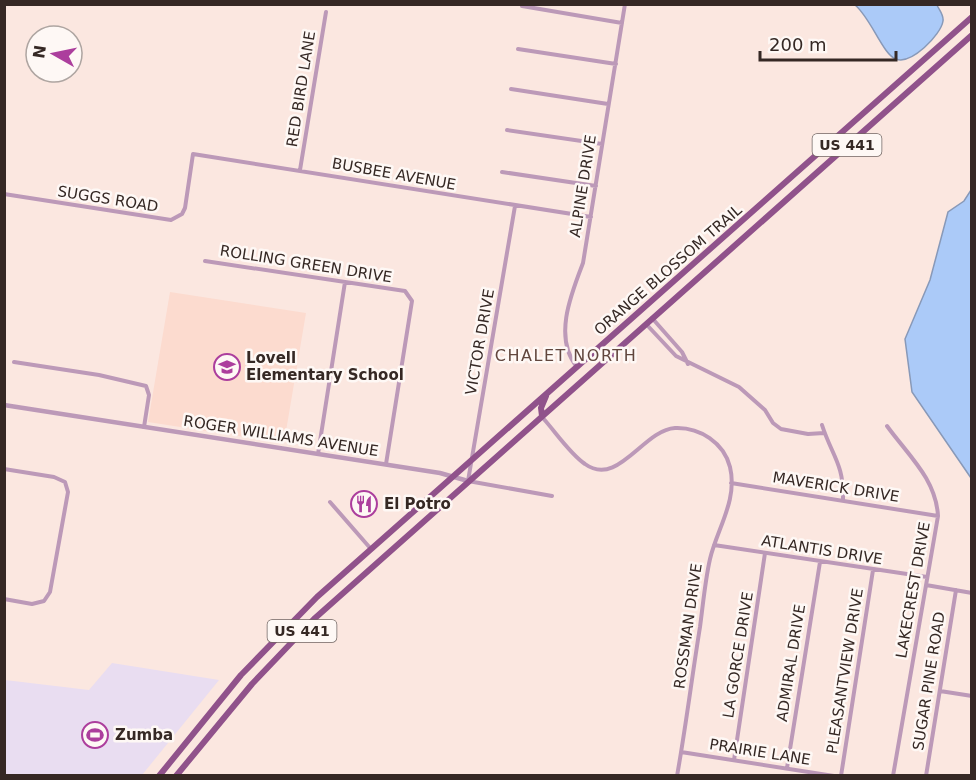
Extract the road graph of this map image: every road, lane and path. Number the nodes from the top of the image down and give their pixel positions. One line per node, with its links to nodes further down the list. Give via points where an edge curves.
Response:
1 (625, 4): 5 (street, ALPINE DRIVE)
2 (522, 6): 5 (street)
3 (326, 12): 14 (street, RED BIRD LANE)
4 (972, 17): 20 (main road, ORANGE BLOSSOM TRAIL / US 441)
5 (622, 23): 8 (street, ALPINE DRIVE)
6 (972, 35): 21 (main road, ORANGE BLOSSOM TRAIL / US 441)
7 (518, 49): 8 (street)
8 (616, 64): 10 (street, ALPINE DRIVE)
9 (511, 89): 10 (street)
10 (608, 104): 12 (street, ALPINE DRIVE)
11 (507, 130): 12 (street)
12 (602, 144): 16 (street, ALPINE DRIVE)
13 (193, 154): 14 (street, BUSBEE AVENUE); 17 (street, SUGGS ROAD, via 185,208 171,220)
14 (300, 170): 18 (street, BUSBEE AVENUE)
15 (502, 172): 16 (street)
16 (596, 186): 19 (street, ALPINE DRIVE)
17 (4, 194)
18 (515, 206): 19 (street, BUSBEE AVENUE); 37 (street, VICTOR DRIVE)
19 (591, 217): 28 (street, ALPINE DRIVE, via 583,262 570,297 565,340 568,356)
20 (729, 232): 21 (main road); 28 (main road, ORANGE BLOSSOM TRAIL / US 441)
21 (738, 242): 24 (main road, ORANGE BLOSSOM TRAIL / US 441)
22 (205, 261): 23 (street, ROLLING GREEN DRIVE)
23 (345, 282): 36 (street); 38 (street, ROLLING GREEN DRIVE, via 405,291 412,301)
24 (652, 318): 25 (main road, ORANGE BLOSSOM TRAIL / US 441); 27 (street)
25 (646, 324): 27 (street); 31 (main road, ORANGE BLOSSOM TRAIL / US 441)
26 (14, 362): 34 (street, via 146,386 149,395)
27 (689, 364): 35 (street, via 739,387 782,429)
28 (577, 366): 29 (main road, ORANGE BLOSSOM TRAIL / US 441)
29 (548, 392): 31 (main road); 37 (main road, ORANGE BLOSSOM TRAIL / US 441)
30 (4, 405): 34 (street, ROGER WILLIAMS AVENUE)
31 (542, 416): 41 (main road, ORANGE BLOSSOM TRAIL / US 441); 42 (street, via 585,464 601,470 617,466 658,434 674,428 694,430 720,447 730,467)
32 (822, 426): 35 (street)
33 (887, 426): 46 (street, LAKECREST DRIVE, via 928,479)
34 (144, 427): 36 (street, ROGER WILLIAMS AVENUE)
35 (824, 433): 44 (street, via 838,459)
36 (318, 454): 38 (street, ROGER WILLIAMS AVENUE)
37 (472, 459): 40 (main road, ORANGE BLOSSOM TRAIL / US 441); 41 (street, VICTOR DRIVE)
38 (386, 464): 40 (street, ROGER WILLIAMS AVENUE)
39 (4, 469): 57 (street, via 54,477 65,482 68,492 50,592 44,601 32,604)
40 (453, 476): 41 (street, ROGER WILLIAMS AVENUE); 48 (main road, ORANGE BLOSSOM TRAIL / US 441)
41 (468, 481): 43 (street, ROGER WILLIAMS AVENUE); 50 (main road, ORANGE BLOSSOM TRAIL / US 441)
42 (731, 483): 44 (street, MAVERICK DRIVE); 47 (street, ROSSMAN DRIVE, via 726,515)
43 (552, 496)
44 (843, 499): 46 (street, MAVERICK DRIVE)
45 (330, 502): 48 (street)
46 (938, 516): 53 (street, LAKECREST DRIVE)
47 (714, 545): 49 (street, ATLANTIS DRIVE); 64 (street, ROSSMAN DRIVE)
48 (371, 549): 50 (main road); 58 (main road, ORANGE BLOSSOM TRAIL / US 441)
49 (765, 553): 51 (street, ATLANTIS DRIVE); 65 (street, LA GORCE DRIVE)
50 (380, 559): 59 (main road, ORANGE BLOSSOM TRAIL / US 441)
51 (820, 562): 52 (street, ATLANTIS DRIVE); 66 (street, ADMIRAL DRIVE)
52 (873, 570): 53 (street, ATLANTIS DRIVE); 72 (street, PLEASANTVIEW DRIVE)
53 (927, 577): 54 (street, LAKECREST DRIVE)
54 (926, 585): 55 (street); 67 (street, LAKECREST DRIVE)
55 (956, 590): 56 (street); 60 (street, SUGAR PINE ROAD)
56 (972, 593)
57 (4, 599)
58 (283, 631): 59 (main road); 62 (main road, ORANGE BLOSSOM TRAIL / US 441)
59 (292, 640): 63 (main road, ORANGE BLOSSOM TRAIL / US 441)
60 (940, 691): 61 (street); 73 (street, SUGAR PINE ROAD)
61 (972, 696)
62 (201, 723): 63 (main road); 68 (main road, ORANGE BLOSSOM TRAIL / US 441)
63 (212, 731): 69 (main road, ORANGE BLOSSOM TRAIL / US 441)
64 (681, 752): 65 (street, PRAIRIE LANE); 70 (street, ROSSMAN DRIVE)
65 (734, 760): 66 (street, PRAIRIE LANE)
66 (787, 768): 71 (street, PRAIRIE LANE)
67 (894, 773)
68 (159, 776)
69 (176, 776)
70 (677, 776)
71 (834, 776)
72 (842, 776)
73 (926, 776)

